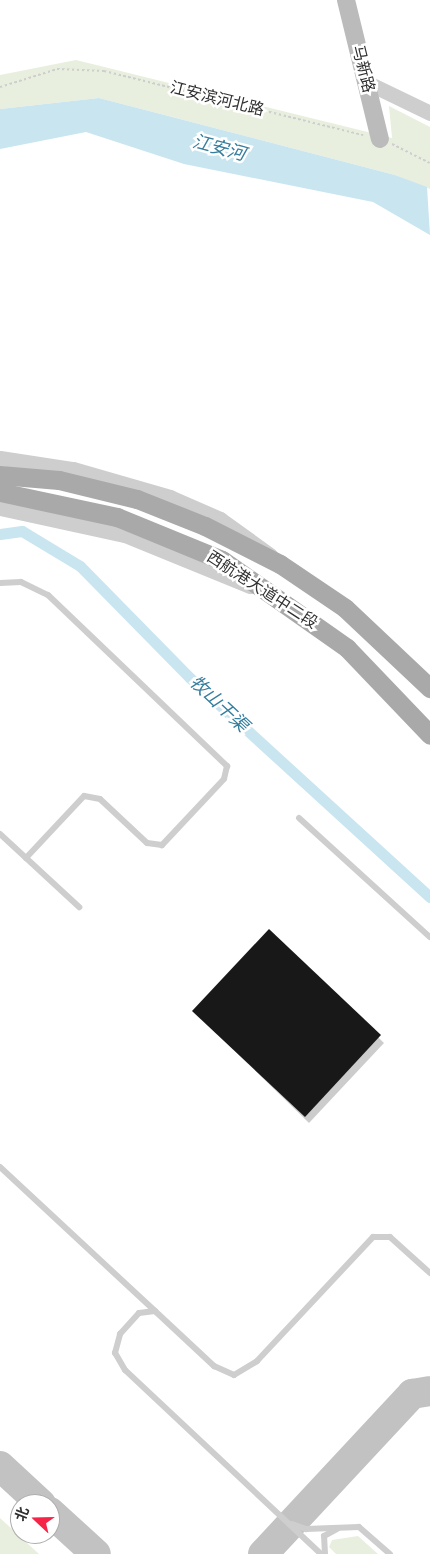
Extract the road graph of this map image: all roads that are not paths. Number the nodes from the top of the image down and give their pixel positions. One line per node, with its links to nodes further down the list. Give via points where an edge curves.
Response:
1 (346, 0): 2 (main road, 马新路)
2 (366, 82): 3 (street); 4 (main road, 马新路)
3 (430, 113)
4 (380, 139)
5 (0, 458): 9 (street, via 72,469 170,497 220,519 254,540)
6 (0, 475): 9 (main road, 西航港大道中二段, via 59,480 137,499)
7 (0, 492): 11 (main road, 西航港大道中二段, via 58,501 174,536 222,560)
8 (0, 508): 11 (street, via 125,536)
9 (280, 564): 12 (main road, 西航港大道中二段, via 345,608)
10 (0, 583): 16 (lane, via 20,582 48,595 227,766 224,779 162,845 147,843 100,799 84,796)
11 (279, 597): 13 (main road, 西航港大道中二段, via 347,648)
12 (430, 688)
13 (430, 735)
14 (299, 818): 18 (lane)
15 (0, 834): 16 (lane)
16 (26, 858): 17 (lane)
17 (78, 907)
18 (430, 937)
19 (0, 1167): 21 (lane)
20 (430, 1273): 21 (lane, via 390,1236 373,1238 256,1360 234,1375 214,1366)
21 (155, 1311): 22 (lane, via 139,1312 124,1328 116,1348 118,1363)
22 (283, 1519): 23 (lane, via 306,1529); 24 (lane)
23 (343, 1527): 25 (lane, via 324,1536); 26 (lane, via 365,1531)
24 (321, 1554)
25 (325, 1554)
26 (390, 1554)

